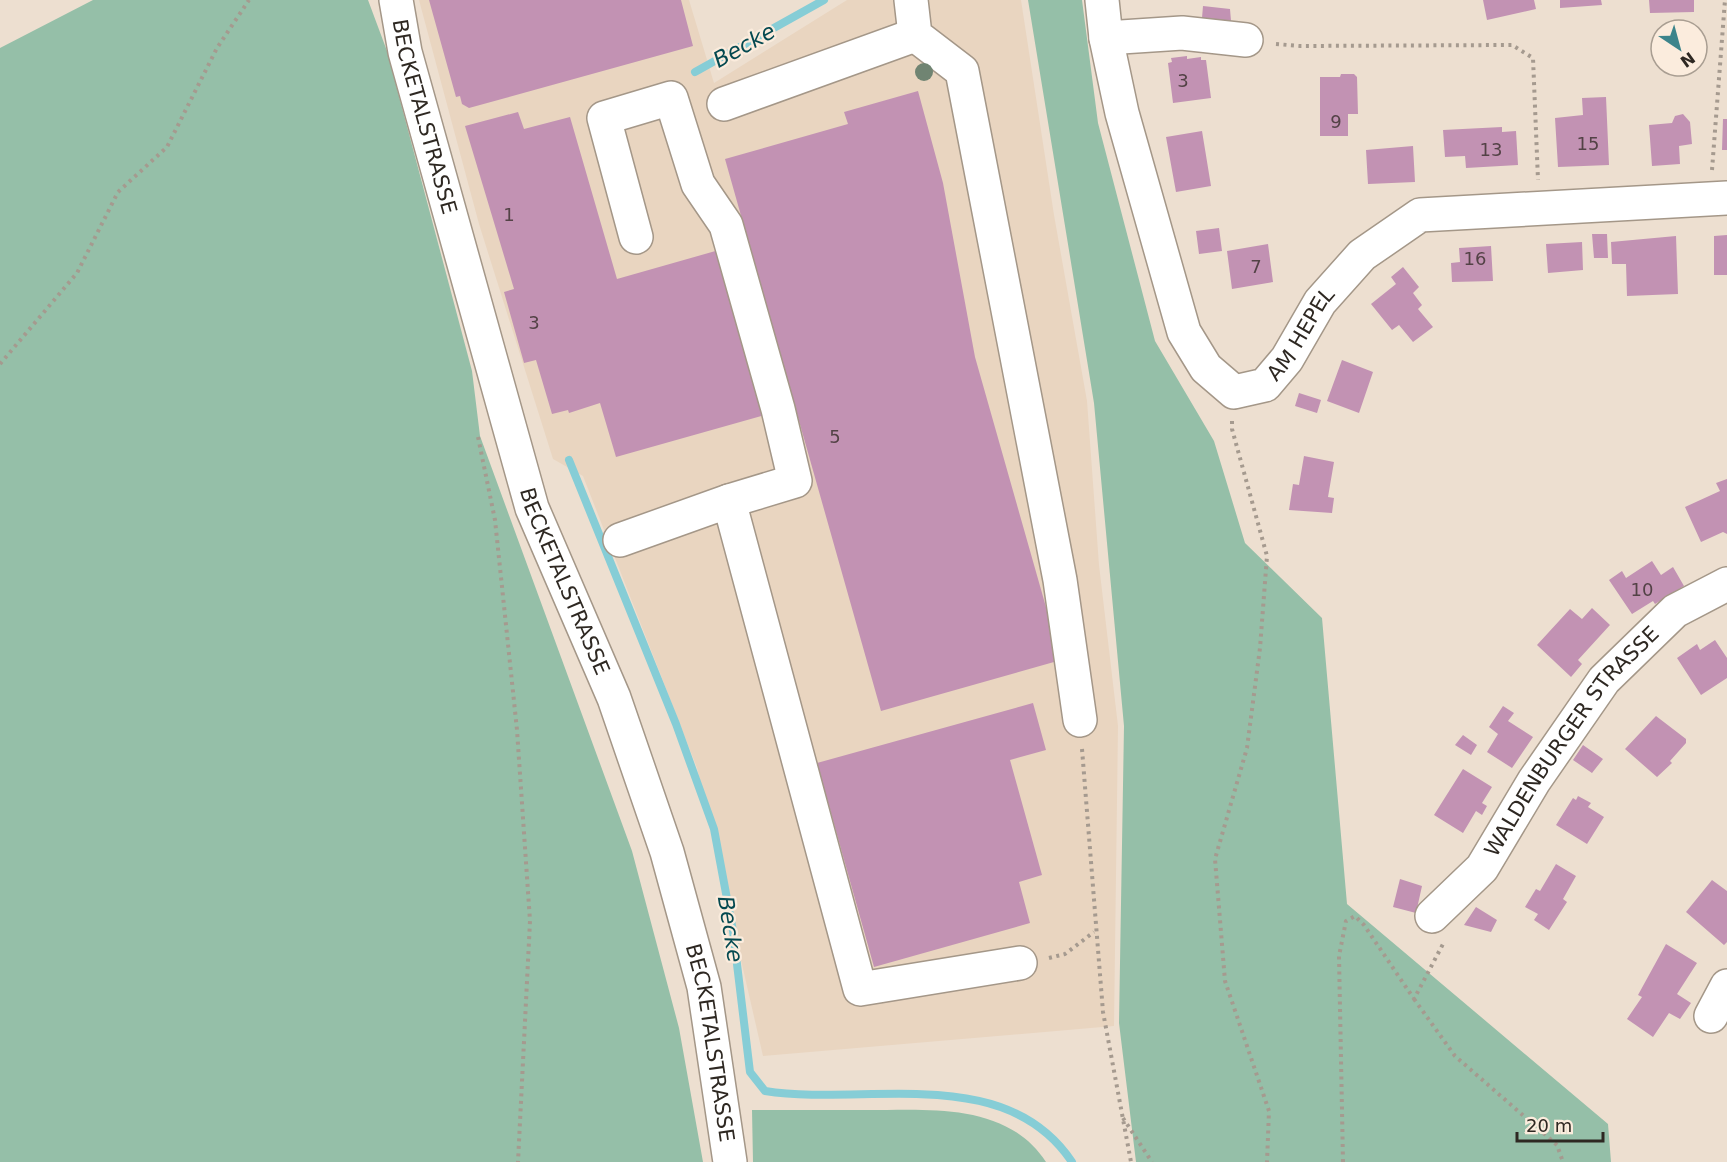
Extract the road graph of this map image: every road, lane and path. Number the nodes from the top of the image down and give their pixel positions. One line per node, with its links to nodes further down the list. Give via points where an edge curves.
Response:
1 (249, 0): 13 (path, via 217,48 166,147 118,192 77,273)
2 (396, 0): 28 (street, BECKETALSTRASSE, via 405,52 532,508 614,698 667,852 704,987)
3 (911, 0): 6 (street)
4 (1102, 0): 7 (street)
5 (1725, 0): 10 (path)
6 (915, 35): 9 (street); 19 (street, via 962,71 1060,580)
7 (1106, 38): 8 (street, via 1182,33); 14 (street, via 1122,113 1184,332 1206,368)
8 (1246, 40): 11 (path, via 1300,46 1512,45 1533,58)
9 (724, 104)
10 (1718, 198): 11 (street, AM HEPEL)
11 (1539, 207): 14 (street, AM HEPEL, via 1420,215 1362,255 1320,302 1287,359 1265,385)
12 (636, 237): 16 (street, via 604,118 671,98 698,184 726,225 795,481)
13 (0, 364)
14 (1234, 392): 31 (path, via 1232,429 1267,556 1247,748 1215,859 1225,981 1269,1111)
15 (478, 430): 27 (path, via 495,520 517,730 530,921)
16 (729, 501): 17 (street); 22 (street, via 860,989)
17 (620, 540)
18 (1727, 584): 20 (street, WALDENBURGER STRASSE, via 1676,611 1604,680 1534,781 1482,868)
19 (1080, 720): 21 (path)
20 (1432, 916): 24 (path, via 1444,943)
21 (1094, 932): 22 (path, via 1063,955); 26 (path)
22 (1020, 963)
23 (1727, 986): 25 (street)
24 (1414, 999): 32 (path, via 1364,925 1355,916 1346,921 1339,956); 33 (path, via 1455,1056 1557,1145)
25 (1711, 1016)
26 (1121, 1115): 29 (path); 30 (path)
27 (518, 1162)
28 (730, 1162)
29 (1131, 1162)
30 (1152, 1162)
31 (1268, 1162)
32 (1343, 1162)
33 (1563, 1162)

